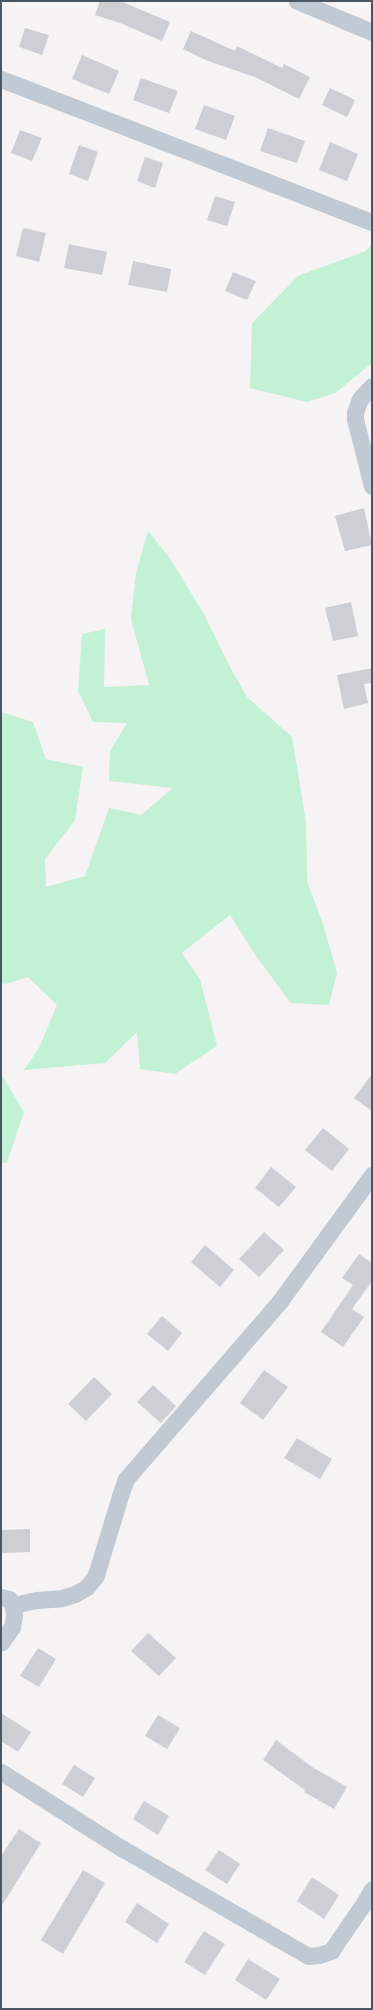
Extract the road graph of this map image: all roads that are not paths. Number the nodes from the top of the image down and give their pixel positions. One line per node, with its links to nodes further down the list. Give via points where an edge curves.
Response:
1 (296, 1): 2 (street)
2 (372, 32)
3 (1, 79): 4 (street)
4 (372, 222)
5 (372, 386): 6 (street, via 360,399 355,412)
6 (372, 486)
7 (372, 1175): 8 (street, via 280,1301 126,1479 96,1575 87,1587 62,1598)
8 (7, 1601): 9 (street, via 14,1616 12,1627)
9 (1, 1643)
10 (1, 1772): 11 (street, via 123,1849 308,1956 331,1951)
11 (372, 1888)

